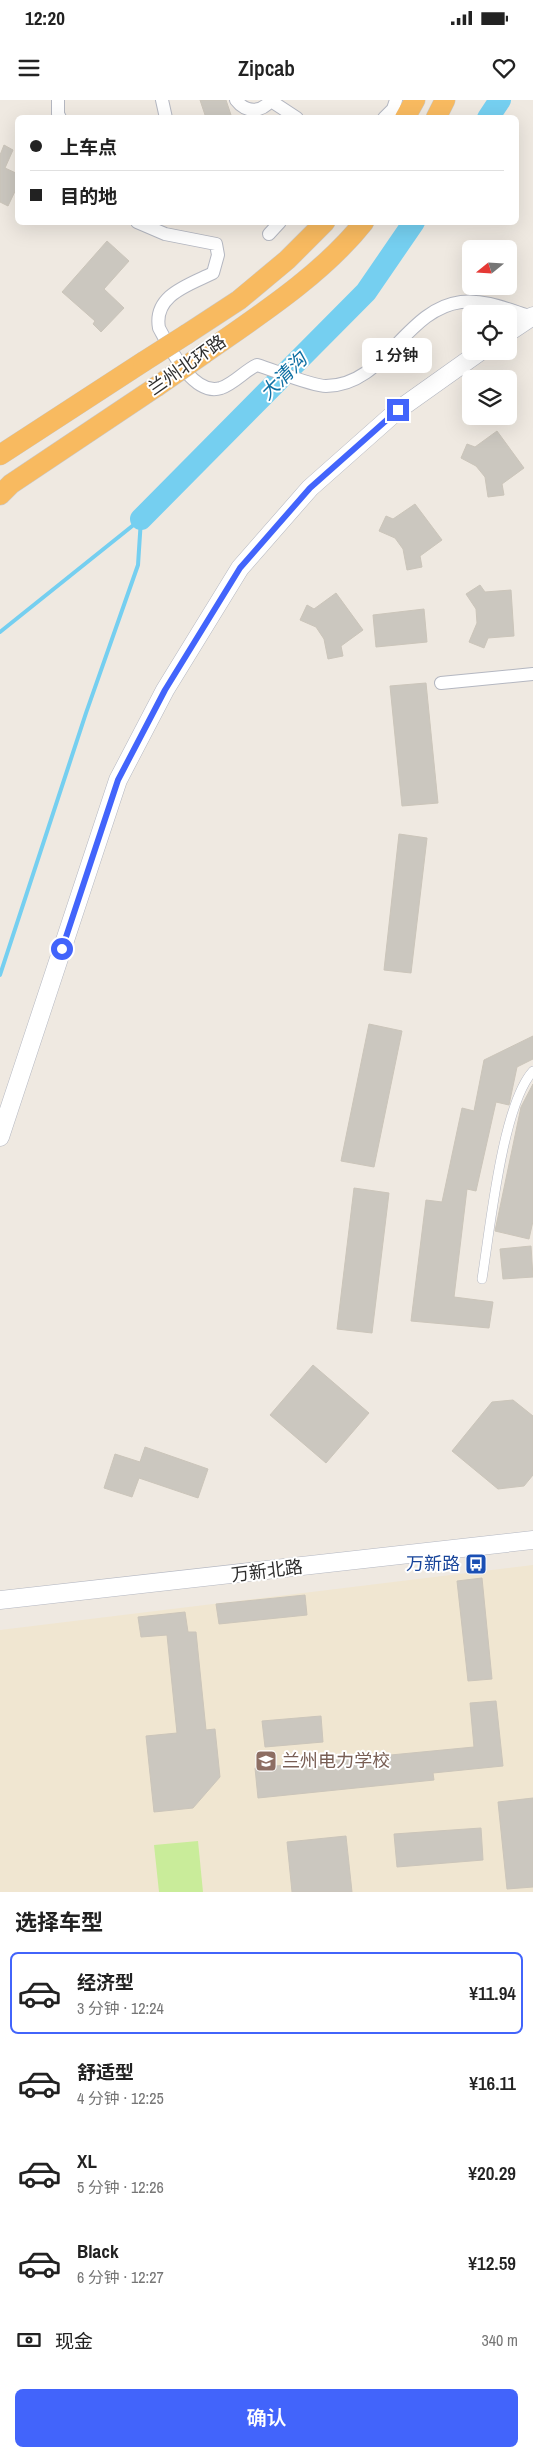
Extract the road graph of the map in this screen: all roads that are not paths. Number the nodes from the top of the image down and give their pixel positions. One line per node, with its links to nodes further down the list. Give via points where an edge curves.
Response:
1 (58, 100): 9 (street)
2 (162, 100): 10 (street)
3 (236, 100): 8 (street)
4 (271, 100): 8 (street, via 261,109); 11 (street)
5 (396, 100): 12 (street)
6 (415, 100): 13 (highway)
7 (445, 100): 14 (highway)
8 (245, 114)
9 (58, 115)
10 (165, 115)
11 (293, 115)
12 (387, 115)
13 (407, 115)
14 (438, 115)
15 (144, 225): 20 (street, via 165,234 216,244 218,255 213,273 171,294 159,310 158,328 182,368 202,387 217,389 227,385 257,365 324,386 346,383 368,371 430,313 450,304 481,302)
16 (277, 225): 19 (street)
17 (322, 225): 23 (highway, 兰州北环路, bridge, via 287,260 239,300)
18 (362, 225): 24 (highway, 兰州北环路, bridge, via 306,279 205,353 11,484)
19 (269, 234)
20 (532, 316): 21 (main road)
21 (517, 326)
22 (469, 360): 28 (main road, via 398,410 310,488 240,568 170,682 118,780)
23 (0, 455)
24 (0, 495)
25 (533, 674): 26 (street)
26 (441, 683)
27 (533, 1071): 29 (street, via 527,1078 508,1125)
28 (0, 1137)
29 (482, 1279)
30 (533, 1540): 31 (main road, 万新北路)
31 (0, 1600)

